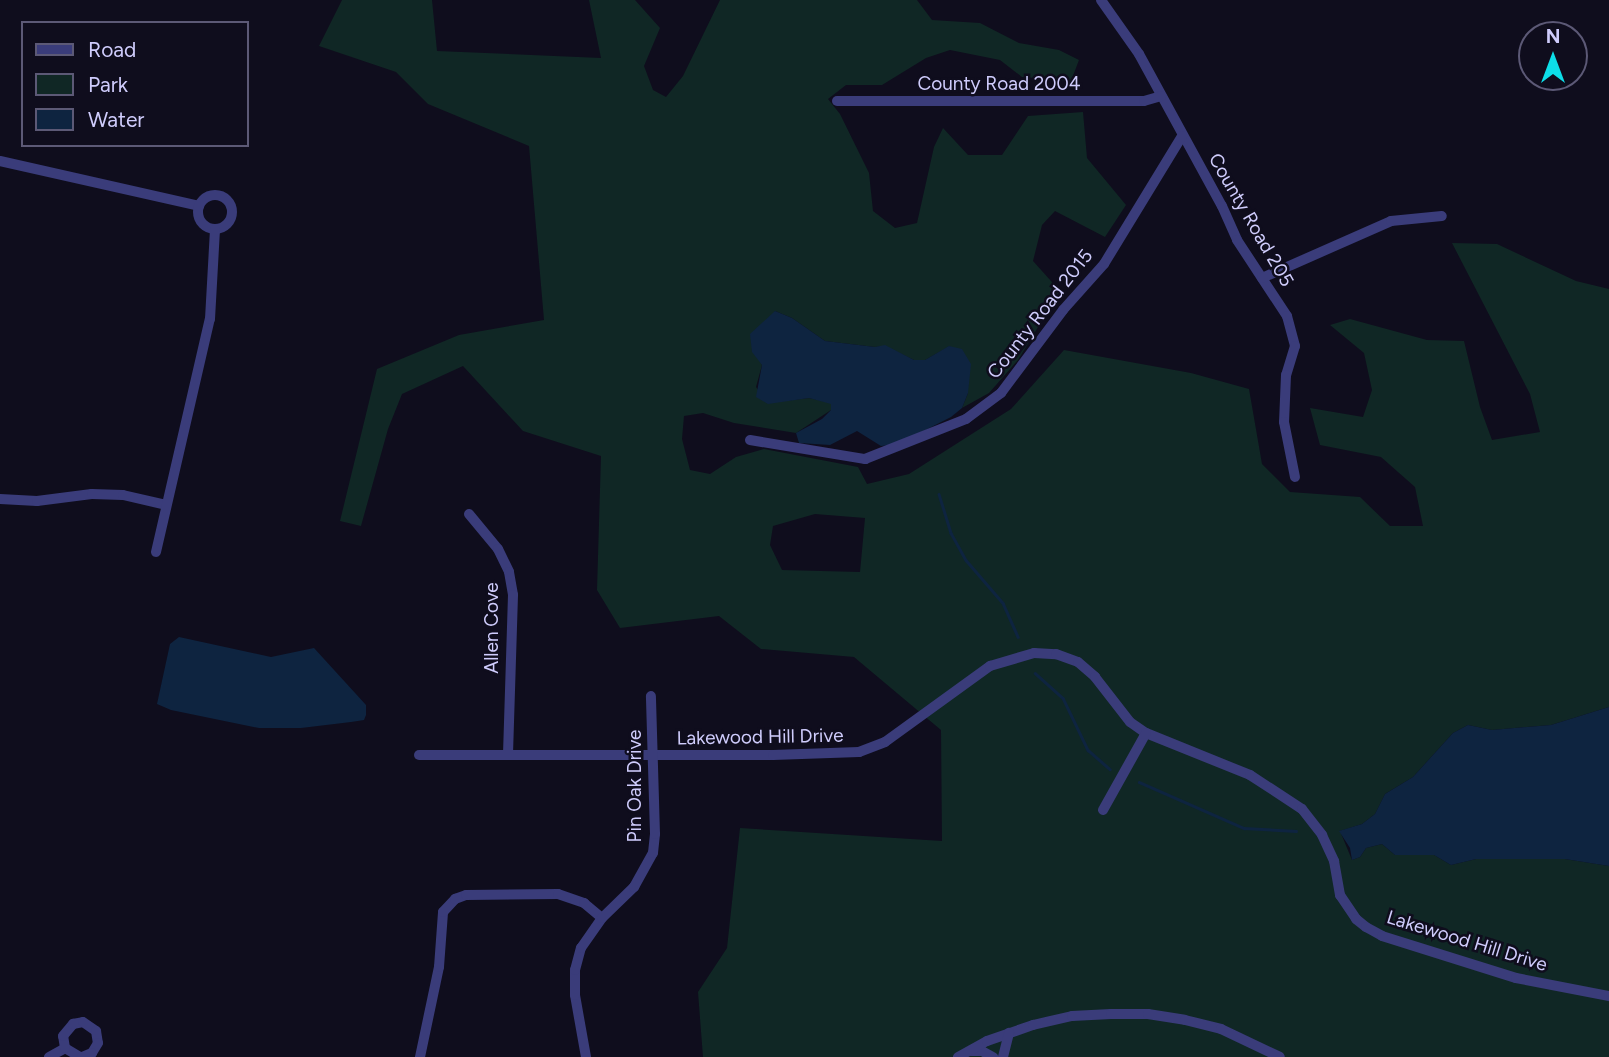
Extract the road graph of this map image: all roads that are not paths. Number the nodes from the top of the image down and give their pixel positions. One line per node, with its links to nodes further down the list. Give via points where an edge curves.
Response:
1 (1101, 0): 2 (street, County Road 205, via 1139,54)
2 (1161, 96): 3 (street, County Road 2004, via 1144,101); 4 (street, County Road 205)
3 (837, 101)
4 (1182, 136): 9 (street, County Road 205); 10 (street, County Road 2015, via 1104,264 1001,393 966,419 865,459)
5 (0, 161): 6 (street)
6 (199, 206): 8 (street, via 201,221); 8 (street, via 212,195 228,201 231,217 225,226)
7 (1442, 216): 9 (street, via 1391,220)
8 (215, 229): 13 (street, via 210,319)
9 (1262, 278): 11 (street, County Road 205, via 1294,335 1284,422)
10 (750, 440)
11 (1295, 477)
12 (0, 499): 13 (street, via 123,495)
13 (166, 505): 15 (street)
14 (469, 514): 19 (street, Allen Cove, via 498,549 513,595)
15 (156, 552)
16 (651, 696): 20 (street, Pin Oak Drive)
17 (1146, 733): 20 (street, Lakewood Hill Drive, via 1130,722 1078,662 1034,653 990,666 885,742 859,752); 21 (street); 23 (street, Lakewood Hill Drive, via 1250,775 1296,804 1322,835 1334,862 1340,895 1366,927 1516,978)
18 (419, 755): 19 (street, Lakewood Hill Drive)
19 (508, 755): 20 (street, Lakewood Hill Drive)
20 (653, 756): 22 (street, Pin Oak Drive, via 653,852 634,887)
21 (1102, 810)
22 (602, 918): 29 (street, via 584,903 558,894 466,895 456,899 443,912 439,967); 30 (street, Pin Oak Drive, via 581,948 575,970)
23 (1609, 996)
24 (1009, 1033): 26 (street); 32 (street); 33 (street, via 1072,1016 1148,1014 1222,1029)
25 (65, 1048): 27 (street); 27 (street, via 65,1031 83,1022 93,1026 99,1037); 28 (street)
26 (963, 1054): 31 (street, via 982,1051)
27 (89, 1056)
28 (49, 1057)
29 (420, 1057)
30 (586, 1057)
31 (993, 1057)
32 (1003, 1057)
33 (1280, 1057)

